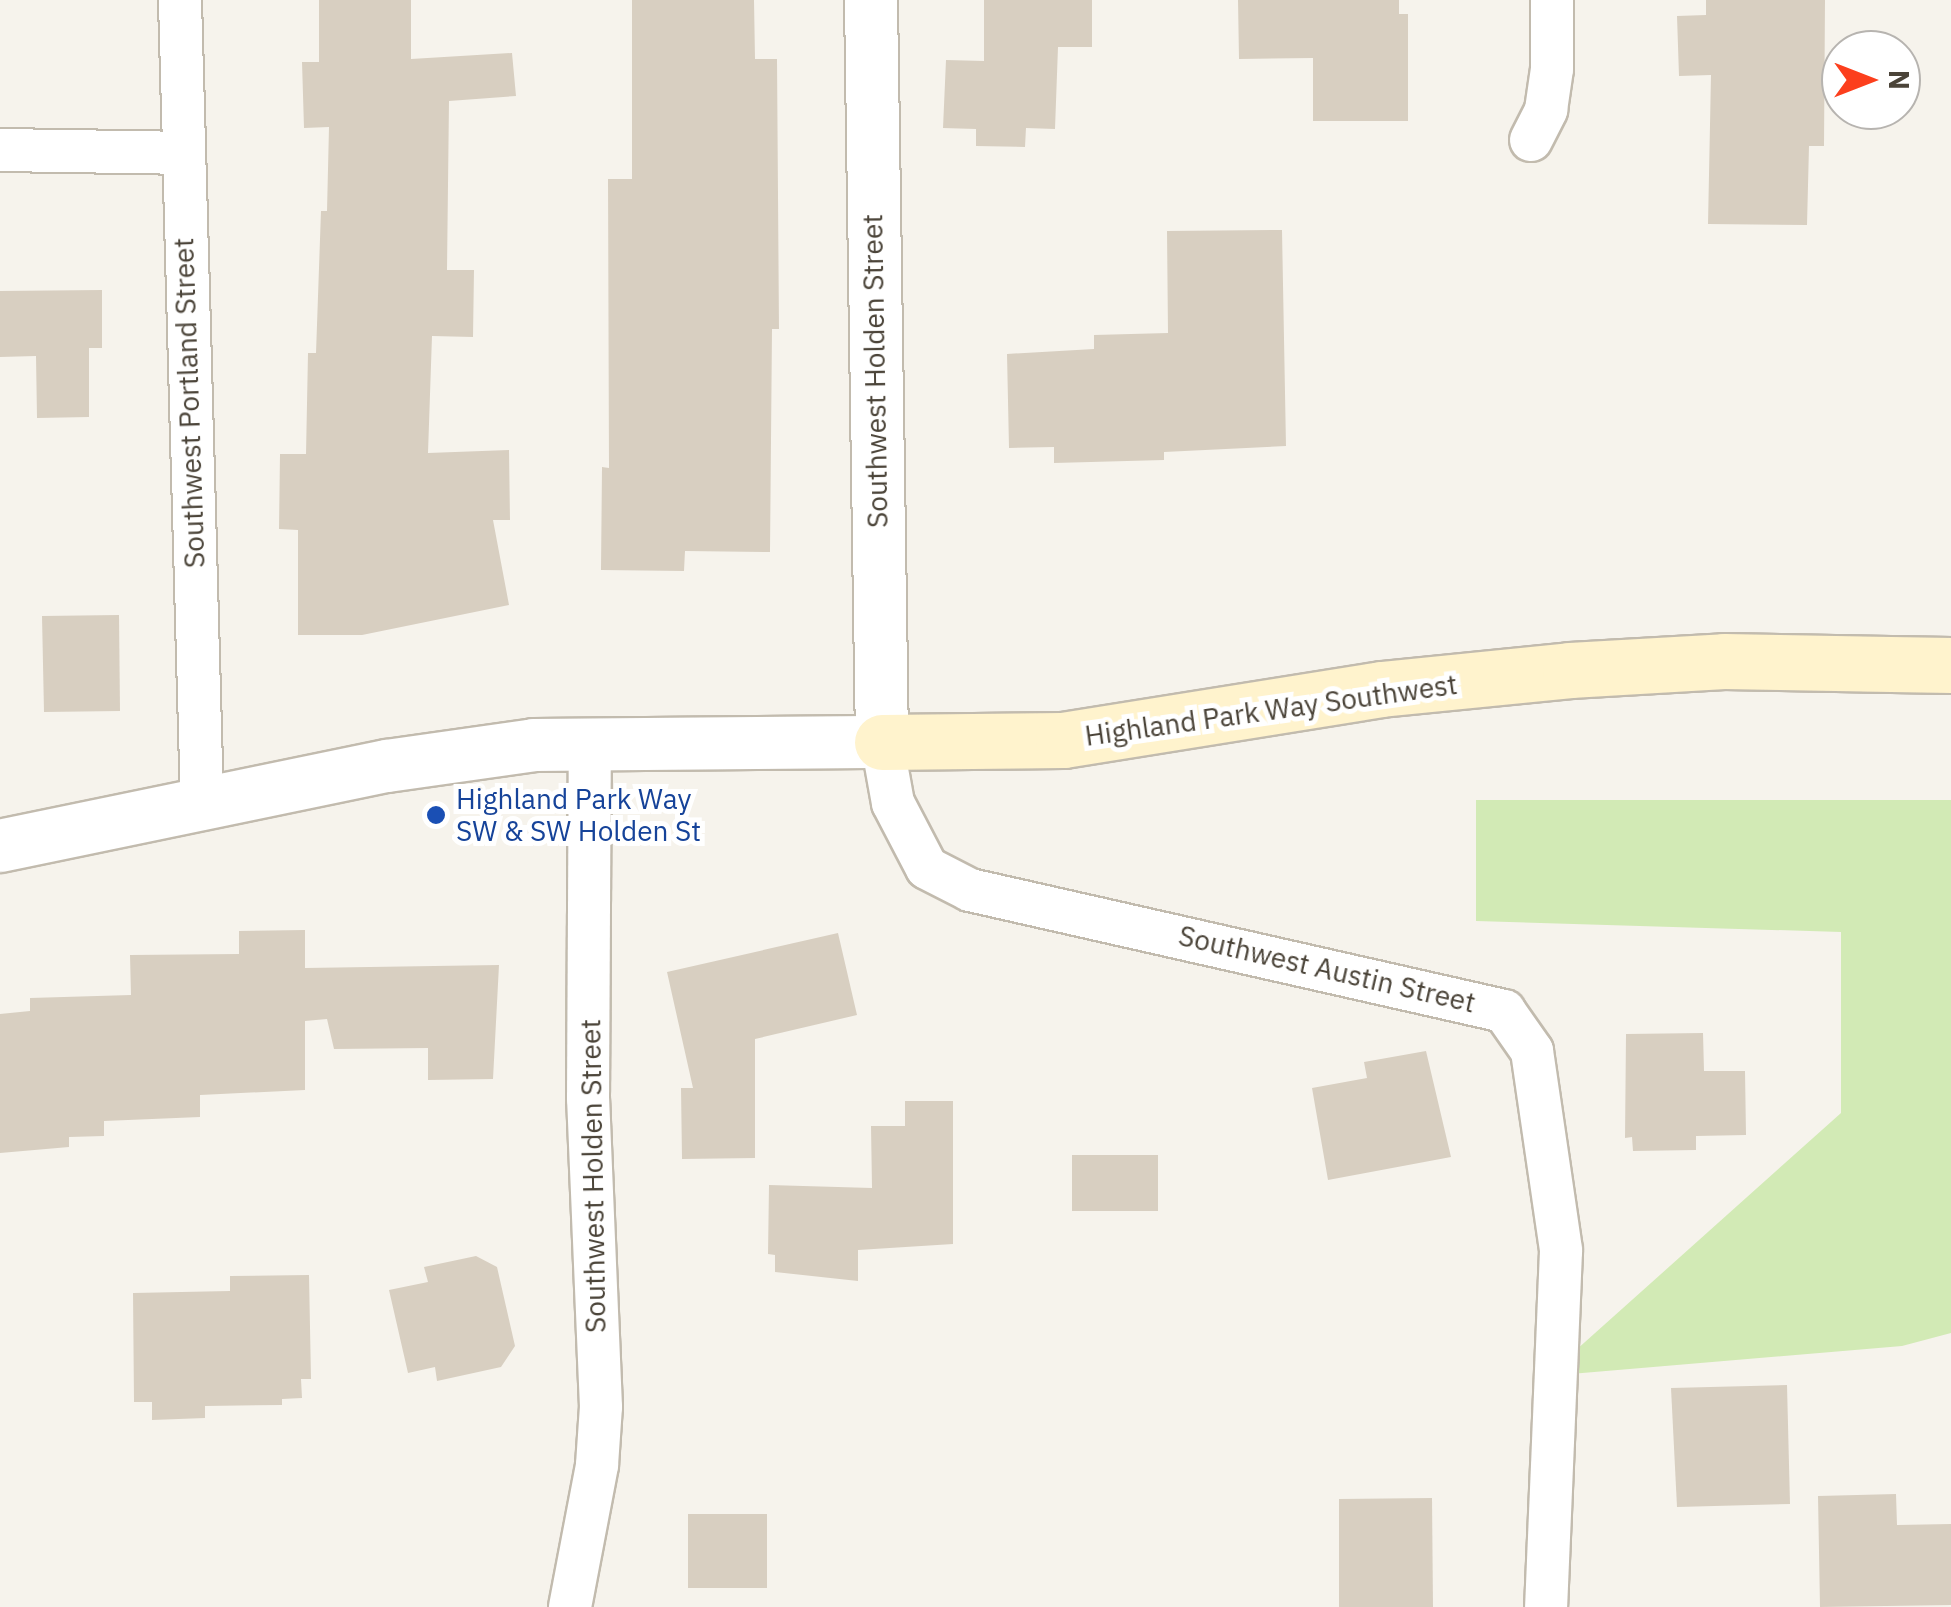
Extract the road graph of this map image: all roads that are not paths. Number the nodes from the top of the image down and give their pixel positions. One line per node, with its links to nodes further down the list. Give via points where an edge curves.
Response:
1 (180, 0): 6 (street, Southwest Portland Street)
2 (871, 0): 9 (street, Southwest Holden Street)
3 (1552, 0): 4 (street, via 1552,69 1546,110)
4 (1532, 140)
5 (0, 150): 6 (street)
6 (182, 153): 10 (street, Southwest Portland Street)
7 (1951, 665): 9 (main road, Highland Park Way Southwest, via 1724,661 1570,670 1382,690 1062,740)
8 (590, 742): 9 (street, Highland Park Way Southwest); 10 (street, Highland Park Way Southwest, via 459,754); 12 (street, Southwest Holden Street, via 588,1100 601,1406 597,1465)
9 (882, 742): 13 (street, Southwest Austin Street, via 893,803 927,868 970,890 1504,1010 1532,1051 1561,1252)
10 (202, 805): 11 (street, Highland Park Way Southwest)
11 (0, 846)
12 (570, 1607)
13 (1546, 1607)

